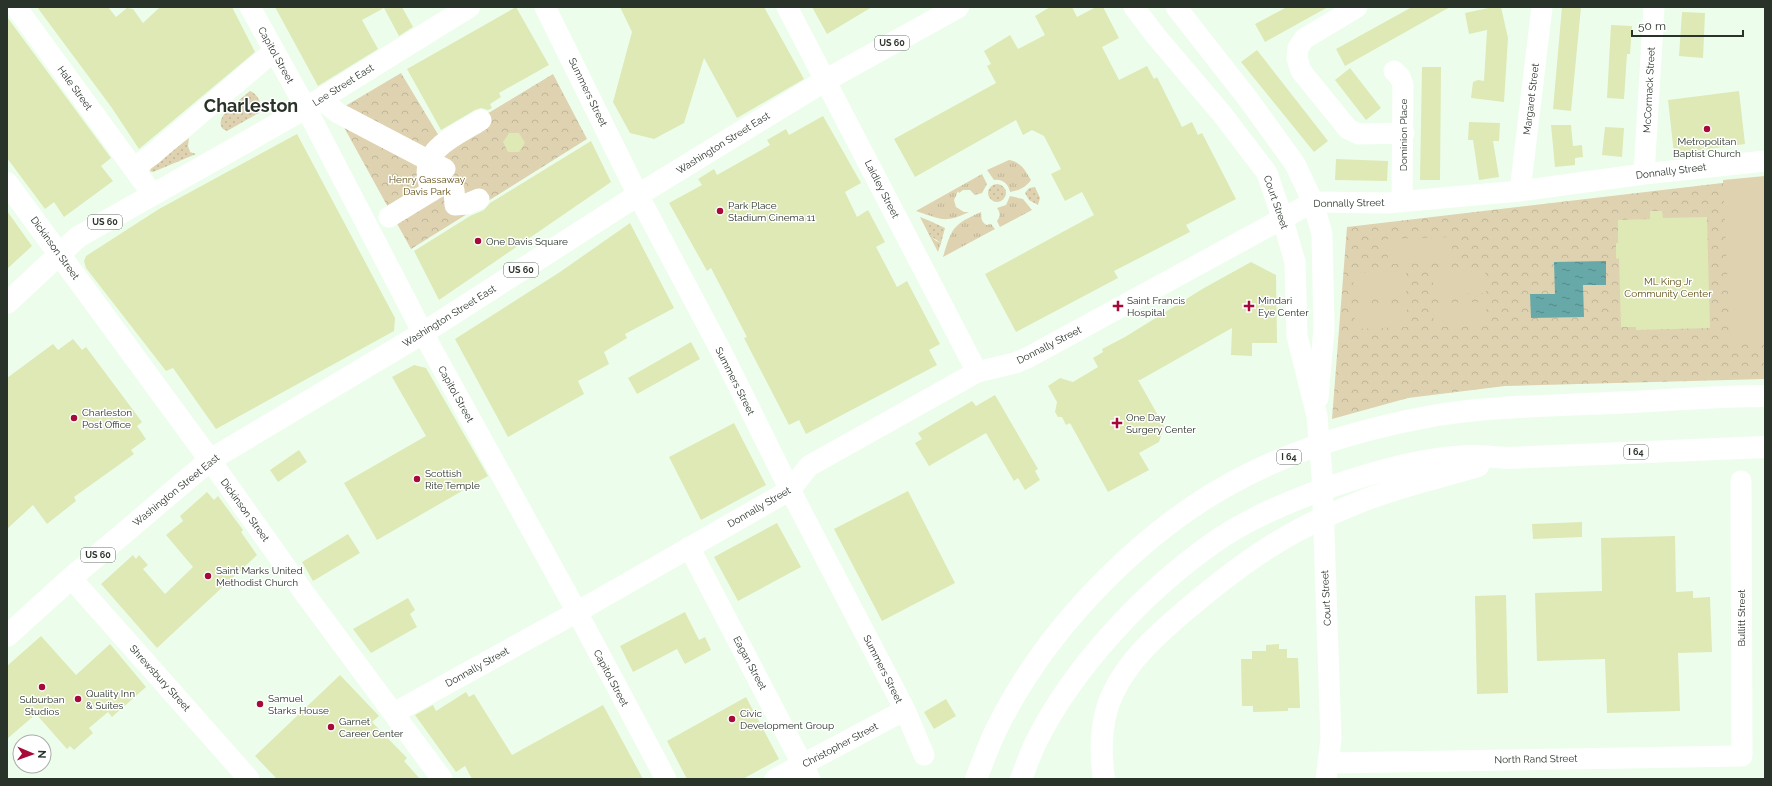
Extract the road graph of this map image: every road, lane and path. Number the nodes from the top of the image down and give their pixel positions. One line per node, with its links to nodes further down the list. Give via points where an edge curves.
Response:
1 (16, 7): 19 (street, Hale Street)
2 (250, 7): 12 (street, Capitol Street)
3 (468, 7): 15 (main road, Lee Street East / US 60)
4 (546, 7): 25 (street, Summers Street)
5 (787, 7): 14 (street, Laidley Street)
6 (958, 7): 14 (main road, Washington Street East / US 60)
7 (1134, 7): 28 (street, Court Street, via 1267,173)
8 (1176, 7): 27 (street, Court Street, via 1295,164)
9 (1357, 7): 17 (street, via 1304,39 1298,48 1297,58 1301,71 1348,130 1359,134)
10 (1542, 7): 23 (street, Margaret Street)
11 (1654, 7): 20 (street, McCormack Street)
12 (274, 51): 15 (street, Capitol Street); 19 (street, via 154,154)
13 (1394, 71): 17 (street, Dominion Place, via 1403,85)
14 (826, 80): 25 (main road, Washington Street East / US 60); 33 (street, Laidley Street)
15 (313, 104): 22 (street, via 338,113); 24 (main road, Lee Street East / US 60); 32 (street, Capitol Street)
16 (481, 120): 22 (street, via 437,148)
17 (1404, 133): 26 (street, Dominion Place)
18 (1765, 161): 20 (street, Donnally Street)
19 (134, 168): 24 (street)
20 (1644, 174): 23 (street, Donnally Street)
21 (7, 183): 30 (main road, Dickinson Street)
22 (455, 185): 29 (street)
23 (1520, 191): 26 (street, Donnally Street)
24 (153, 195): 30 (main road, Lee Street East / US 60, via 78,237)
25 (638, 195): 32 (main road, Washington Street East / US 60); 40 (street, Summers Street, via 721,351)
26 (1402, 201): 27 (street, Donnally Street)
27 (1313, 202): 28 (street, Donnally Street); 35 (street, Court Street, via 1322,234 1324,328)
28 (1282, 217): 33 (street, Donnally Street, via 1029,357); 35 (street, Court Street, via 1295,262 1298,336)
29 (389, 218)
30 (60, 254): 31 (main road, Lee Street East / US 60); 38 (main road, Dickinson Street)
31 (7, 304)
32 (423, 333): 38 (main road, Washington Street East / US 60); 43 (street, Capitol Street)
33 (977, 372): 40 (street, Donnally Street, via 809,466)
34 (1765, 396): 56 (main road, I 64, via 1439,415 1374,429 1312,448 1253,472 1178,518 1136,551 1091,594 1059,632 1016,695 998,726)
35 (1316, 416): 49 (street, Court Street, via 1322,475 1331,739)
36 (1765, 447): 37 (main road, I 64)
37 (1507, 458): 51 (main road, via 1366,500 1268,548 1214,587 1163,629 1128,667 1112,694 1102,736); 57 (main road, I 64, via 1469,456 1388,468 1305,495 1247,523 1214,543 1179,569 1142,602 1092,658 1062,698 1036,742)
38 (210, 460): 42 (main road, Washington Street East / US 60); 46 (street, Dickinson Street)
39 (1741, 481): 48 (street, Bullitt Street)
40 (790, 490): 41 (street, Donnally Street); 45 (street, Summers Street)
41 (689, 547): 43 (street, Donnally Street); 50 (street, Eagan Street)
42 (71, 578): 44 (main road, Washington Street East / US 60); 52 (street, Shrewsbury Street)
43 (577, 612): 46 (street, Donnally Street); 54 (street, Capitol Street)
44 (7, 636)
45 (905, 710): 47 (street, Summers Street); 50 (street, Christopher Street)
46 (394, 713): 53 (street, Dickinson Street)
47 (924, 755)
48 (1742, 756): 49 (street, North Rand Street)
49 (1327, 771)
50 (807, 772): 55 (street, Christopher Street)
51 (1105, 778)
52 (249, 779)
53 (442, 779)
54 (666, 779)
55 (775, 779)
56 (976, 779)
57 (1021, 779)

